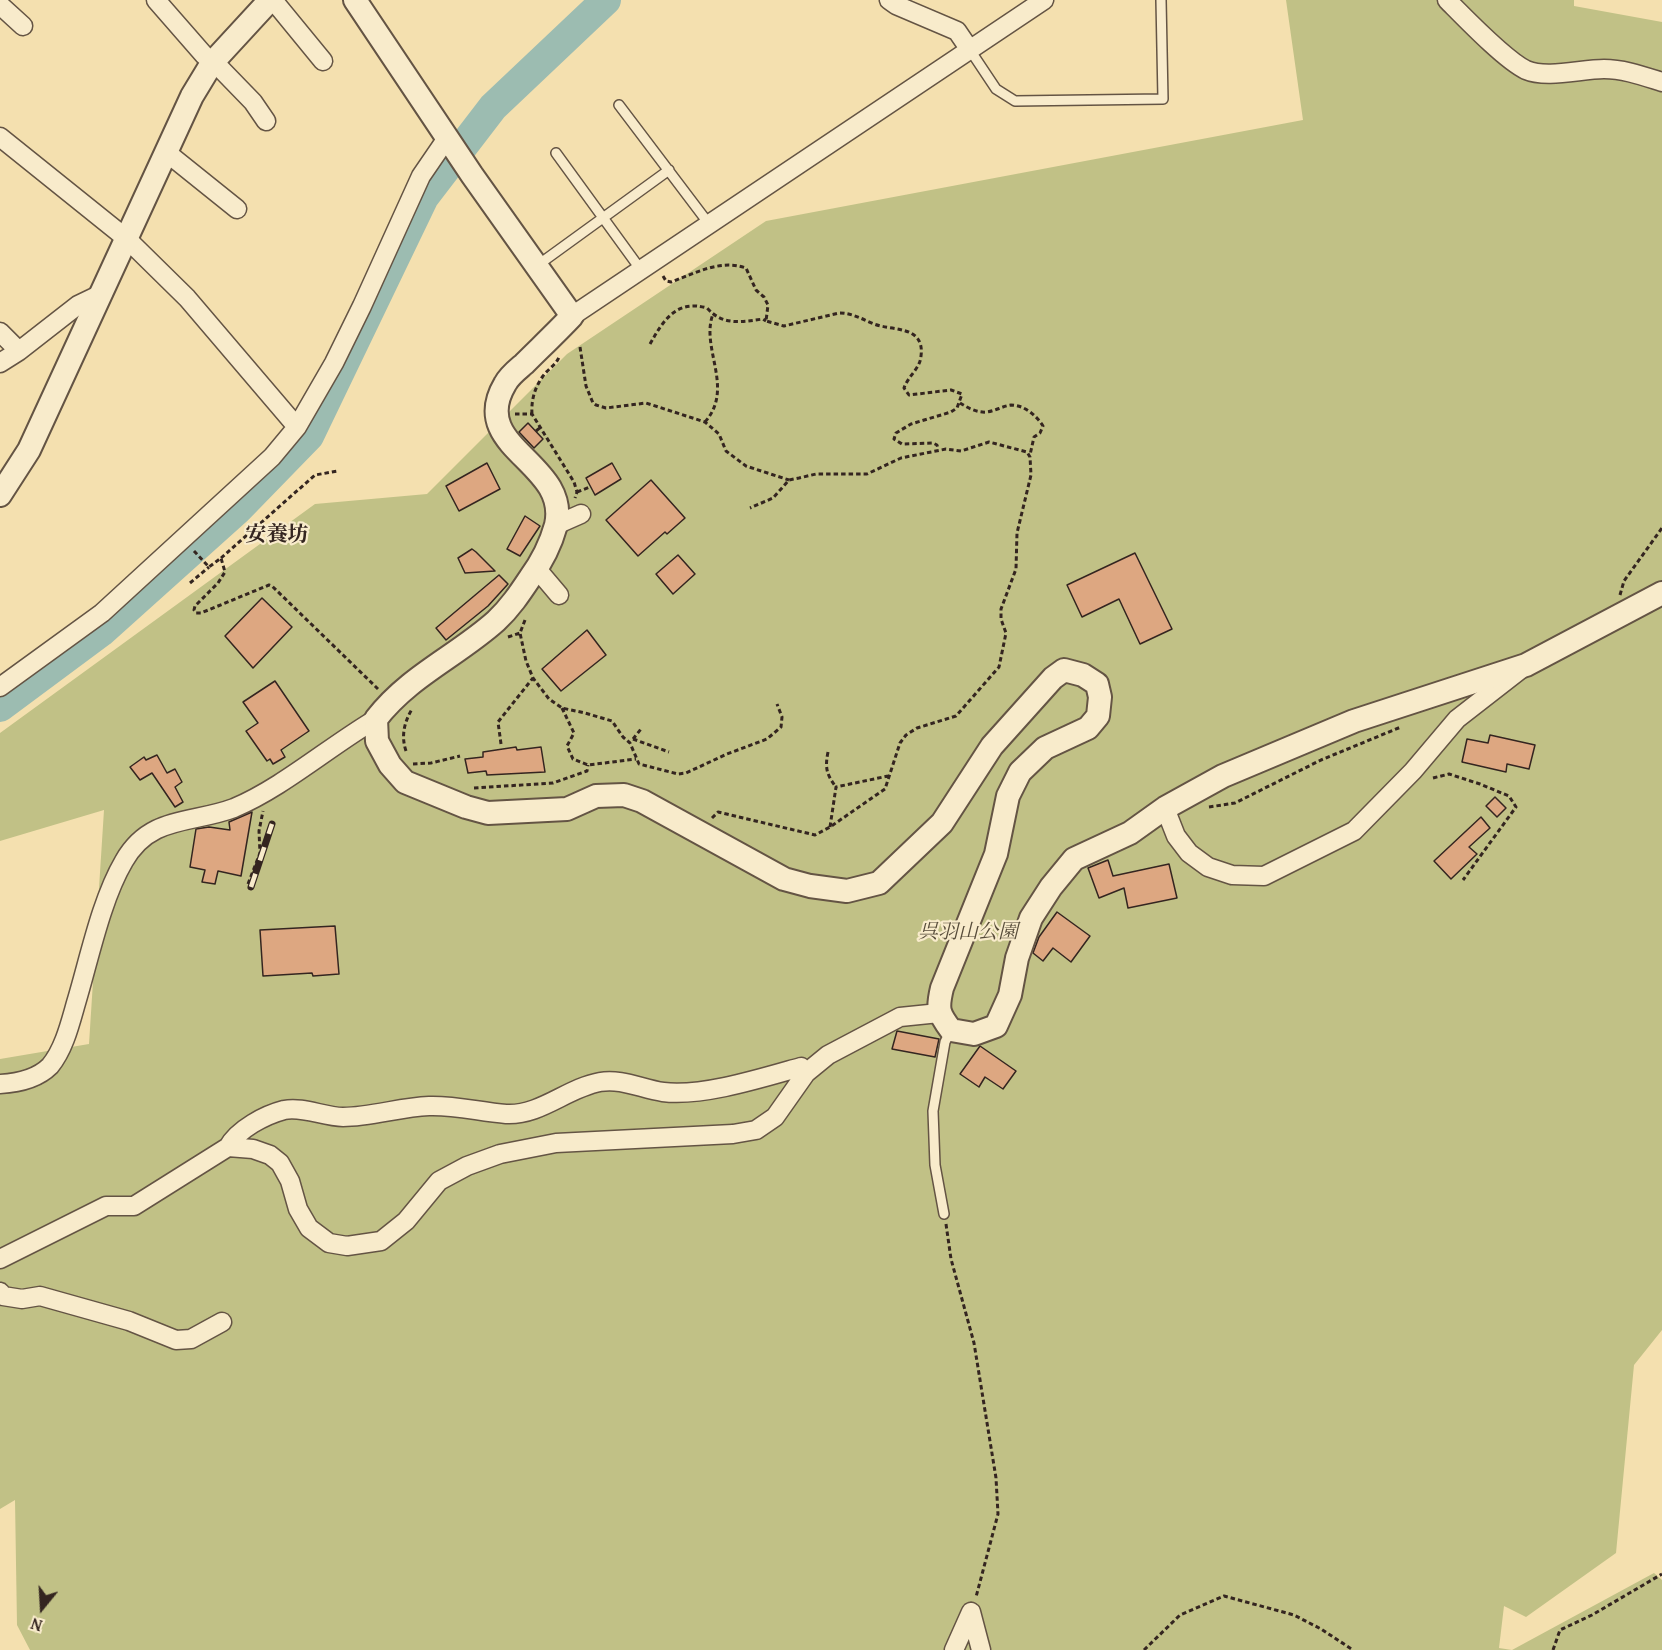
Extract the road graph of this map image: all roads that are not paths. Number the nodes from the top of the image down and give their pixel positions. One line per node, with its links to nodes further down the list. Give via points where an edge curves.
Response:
1 (156, 0): 14 (street)
2 (271, 0): 13 (street); 14 (street)
3 (355, 0): 19 (street)
4 (889, 0): 10 (street)
5 (928, 0): 10 (street)
6 (1044, 0): 12 (street)
7 (1161, 0): 12 (lane, via 1163,99 1015,101 996,89)
8 (1447, 0): 15 (street, via 1527,70 1543,74 1605,69)
9 (0, 5): 11 (street)
10 (929, 19): 12 (street, via 957,31)
11 (23, 26)
12 (970, 50): 25 (street)
13 (323, 61)
14 (212, 63): 17 (street); 20 (street)
15 (1662, 82)
16 (619, 105): 22 (lane)
17 (267, 121)
18 (0, 137): 26 (street)
19 (447, 138): 27 (street); 34 (street, via 421,176 363,306)
20 (166, 153): 23 (street); 26 (street)
21 (556, 153): 24 (lane)
22 (669, 170): 24 (lane); 25 (lane)
23 (237, 209)
24 (603, 218): 27 (lane); 28 (lane)
25 (710, 224): 28 (street)
26 (127, 239): 29 (street); 34 (street, via 187,298)
27 (536, 266): 30 (street)
28 (647, 266): 30 (street)
29 (103, 293): 32 (street, via 78,305); 35 (street, via 29,450)
30 (566, 322): 37 (street, via 506,382 496,401 495,414 505,439 553,490)
31 (0, 332): 32 (street)
32 (19, 351): 33 (street)
33 (0, 363)
34 (297, 427): 42 (street, via 272,457 102,613)
35 (0, 495)
36 (581, 514): 37 (street)
37 (556, 525): 38 (street)
38 (537, 568): 40 (street); 43 (street, via 519,596 496,620 412,681)
39 (1662, 593): 41 (street)
40 (559, 595)
41 (1526, 665): 44 (street, via 1354,721 1223,776); 44 (street, via 1457,719 1354,831 1264,876 1232,875 1208,867 1189,854 1176,836)
42 (0, 687)
43 (382, 711): 45 (street, via 377,741 400,765 405,782 465,807 488,813 567,808 596,796 624,795 642,801 784,879 847,891 879,883 942,823 992,746 1053,678 1064,670 1083,675 1097,684 1098,716 1088,728 1045,748 1020,772 1008,796 996,854 942,988 938,1006); 47 (street, via 265,797 167,824 146,836 125,859 112,884 65,1038 50,1065 35,1077)
44 (1165, 808): 45 (street, via 1130,833 1074,859 1051,887 1031,918 1010,995 996,1026 974,1034)
45 (945, 1022): 46 (street, via 900,1017 828,1055); 49 (lane, via 933,1111 935,1164)
46 (806, 1073): 48 (street, via 801,1067 690,1093 603,1082 584,1086 530,1110 508,1114 429,1106 358,1117 287,1110 264,1117 233,1138); 48 (street, via 775,1117 756,1130 556,1143 500,1154 439,1181 406,1221 381,1241 347,1246 329,1243 309,1228 280,1163 253,1149)
47 (0, 1084)
48 (228, 1147): 50 (street, via 134,1206 106,1206)
49 (944, 1214)
50 (0, 1259)
51 (0, 1292): 52 (street, via 22,1299 40,1296 129,1321 176,1340 191,1339)
52 (222, 1322)
53 (954, 1650): 54 (street, via 971,1612)
54 (981, 1650)

